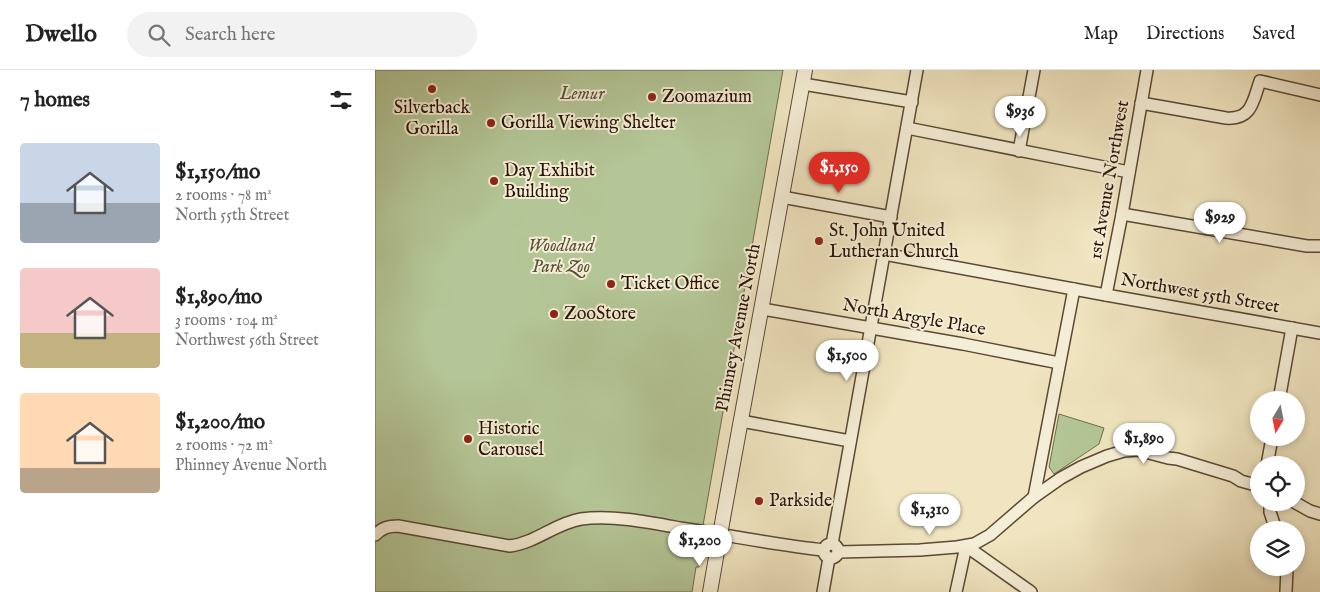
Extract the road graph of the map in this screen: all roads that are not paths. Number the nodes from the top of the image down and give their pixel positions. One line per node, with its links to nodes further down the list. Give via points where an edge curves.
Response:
1 (805, 70): 6 (street, Phinney Avenue North)
2 (917, 70): 8 (street)
3 (1034, 70): 11 (street)
4 (1147, 70): 9 (street, 1st Avenue Northwest)
5 (1261, 75): 7 (street); 9 (street, via 1251,108 1235,119)
6 (803, 84): 8 (street); 13 (street, Phinney Avenue North)
7 (1320, 94)
8 (912, 102): 10 (street)
9 (1141, 102): 12 (street, 1st Avenue Northwest)
10 (907, 128): 11 (street); 15 (street)
11 (1019, 151): 12 (street)
12 (1129, 172): 14 (street, 1st Avenue Northwest)
13 (782, 197): 15 (street); 20 (street, Phinney Avenue North)
14 (1122, 214): 16 (street); 19 (street, 1st Avenue Northwest)
15 (891, 216): 17 (street)
16 (1320, 246)
17 (884, 254): 18 (street, Northwest 55th Street); 21 (street)
18 (1074, 289): 19 (street, Northwest 55th Street); 24 (street)
19 (1106, 295): 22 (street, Northwest 55th Street)
20 (762, 308): 21 (street, North Argyle Place); 26 (street, Phinney Avenue North)
21 (871, 328): 24 (street, North Argyle Place); 27 (street)
22 (1293, 328): 23 (street, Northwest 55th Street); 25 (street)
23 (1320, 333)
24 (1059, 363): 29 (street)
25 (1281, 391)
26 (741, 421): 27 (street); 36 (street, Phinney Avenue North, bridge)
27 (850, 441): 34 (street)
28 (1250, 484): 29 (street, via 1177,459 1124,450 1081,467)
29 (1034, 498): 33 (street, via 982,540)
30 (1305, 508): 31 (street)
31 (1320, 514)
32 (375, 535): 34 (street, via 382,529 398,526 510,546 562,525 605,519 639,521)
33 (966, 546): 34 (street); 38 (street); 39 (street)
34 (831, 551): 37 (street)
35 (1287, 576): 40 (street)
36 (710, 592)
37 (823, 592)
38 (956, 592)
39 (1031, 592)
40 (1286, 592)

